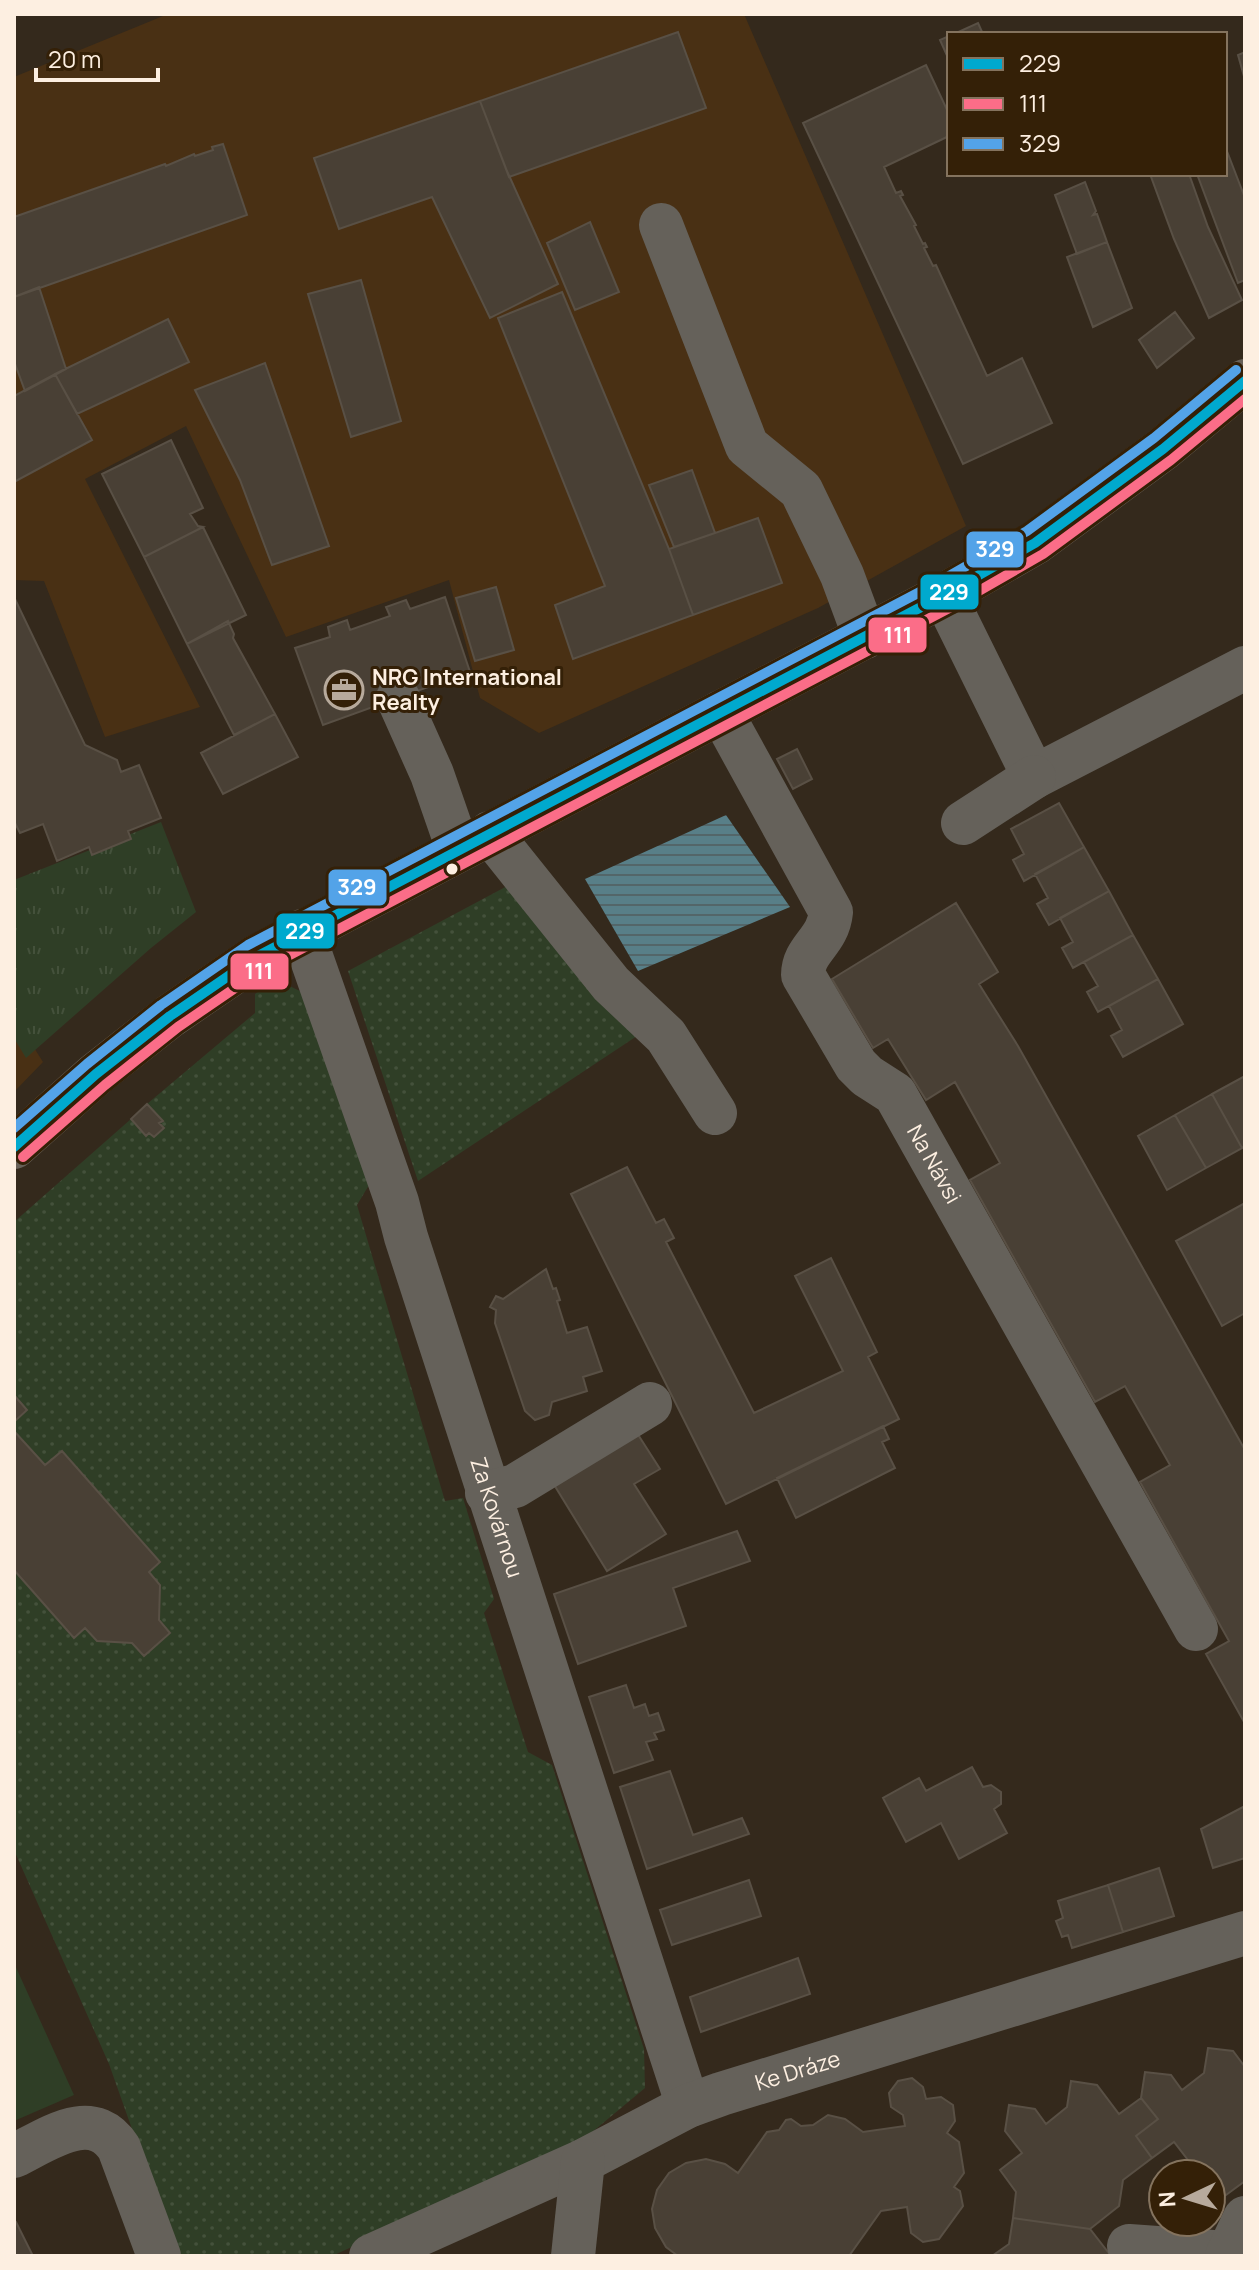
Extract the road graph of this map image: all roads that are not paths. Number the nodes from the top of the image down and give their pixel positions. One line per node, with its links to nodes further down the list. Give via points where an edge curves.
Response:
1 (661, 225): 4 (street, via 747,446 801,490)
2 (1245, 382): 3 (main road, via 1035,543)
3 (944, 595): 4 (main road); 8 (street)
4 (865, 637): 7 (main road)
5 (1245, 668): 8 (street)
6 (398, 698): 10 (street, via 432,774)
7 (721, 712): 10 (main road); 16 (street, Na Návsi, via 831,912 829,929 808,956 803,975 856,1065 895,1094)
8 (1034, 777): 9 (street)
9 (963, 823)
10 (474, 841): 11 (main road); 12 (street, via 666,1036)
11 (302, 931): 13 (main road, via 170,1016); 15 (street, Za Kovárnou, via 397,1202)
12 (715, 1113)
13 (14, 1147)
14 (650, 1404): 15 (street, via 515,1486)
15 (487, 1493): 18 (street, Za Kovárnou)
16 (1196, 1629)
17 (1245, 1933): 18 (street, Ke Dráze)
18 (688, 2106): 20 (street, Ke Dráze)
19 (14, 2156): 23 (street, via 72,2128 98,2129 111,2136)
20 (583, 2161): 24 (street, Ke Dráze); 25 (street)
21 (1233, 2243): 22 (street)
22 (1129, 2246)
23 (159, 2256)
24 (371, 2256)
25 (573, 2256)

